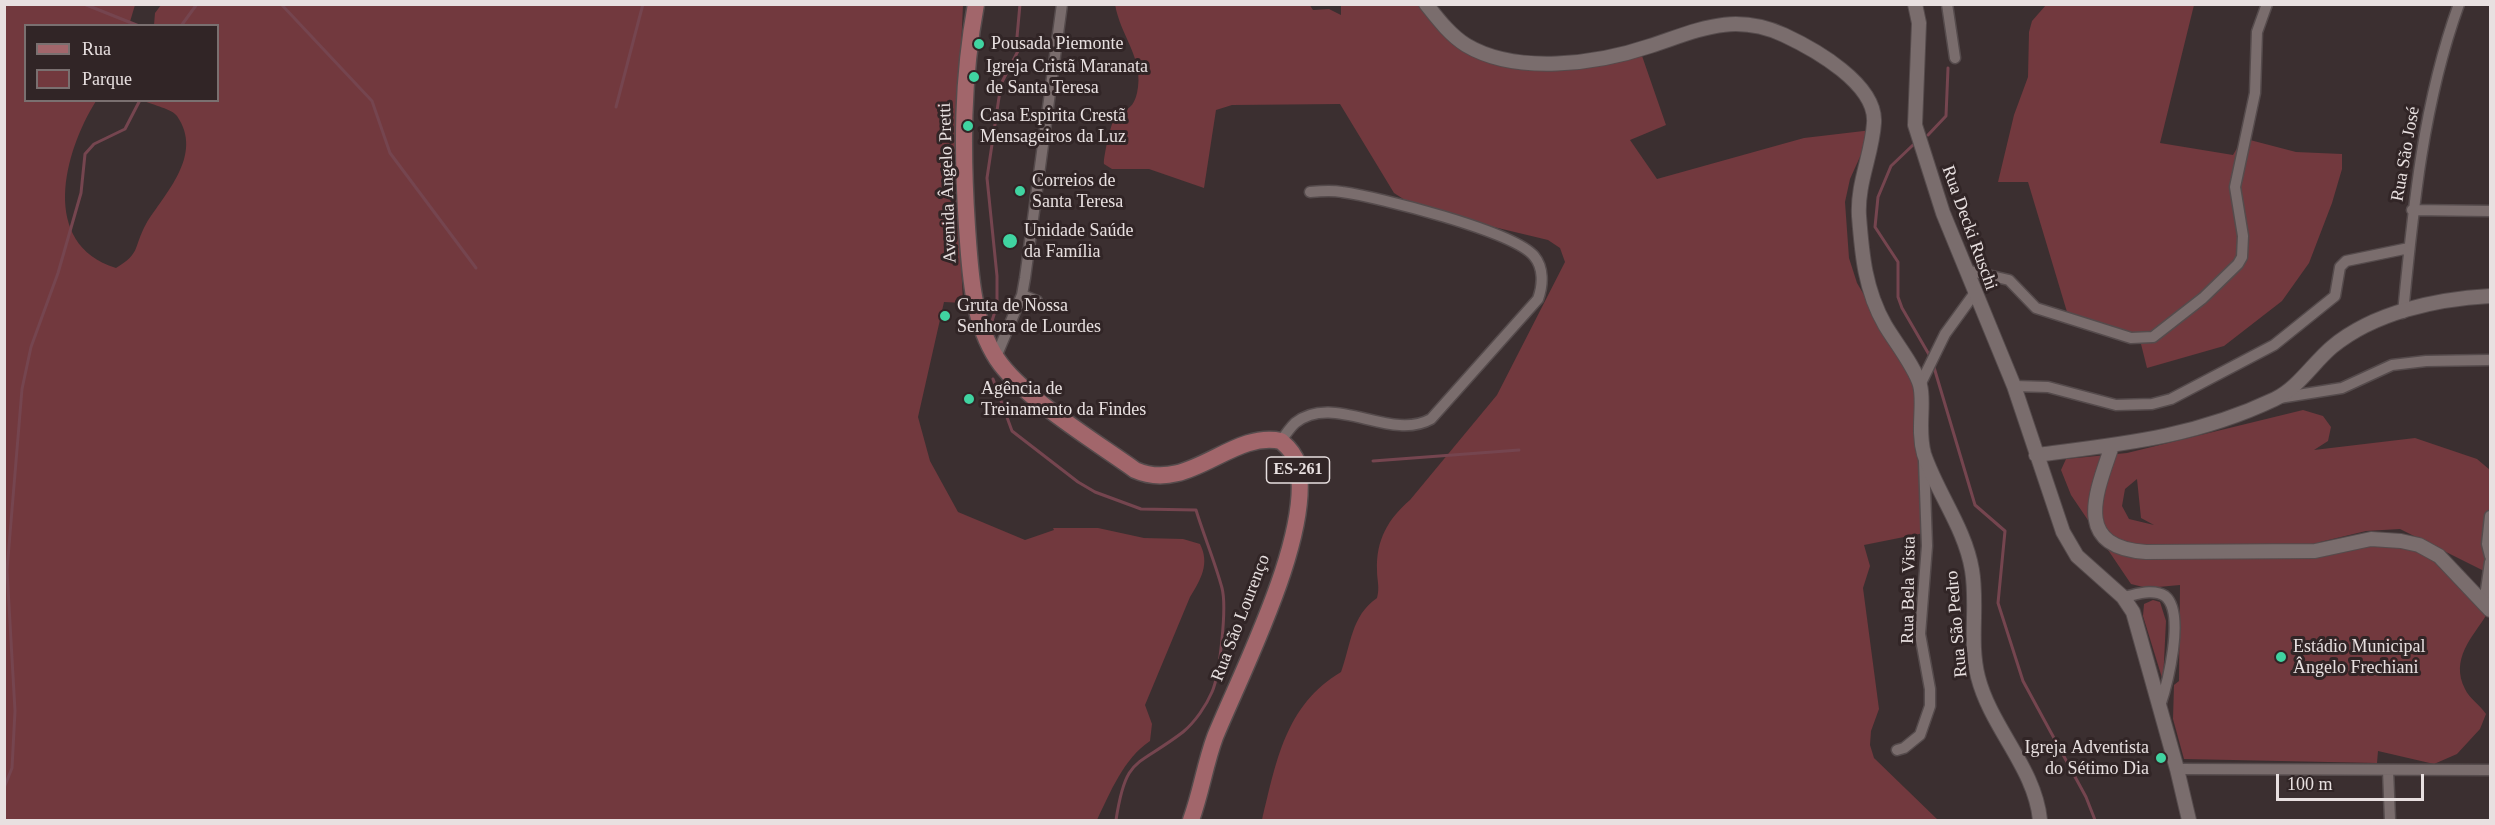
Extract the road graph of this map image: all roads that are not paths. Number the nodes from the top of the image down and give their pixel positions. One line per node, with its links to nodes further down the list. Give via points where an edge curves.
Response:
1 (976, 4): 19 (main road, Avenida Ângelo Pretti / ES-261, via 964,84 964,176 975,299 985,336)
2 (1062, 4): 15 (street)
3 (1426, 4): 21 (street, via 1467,45 1504,58 1571,63 1606,58 1733,22 1779,33 1844,73 1859,86 1874,112 1860,186 1867,287)
4 (1915, 4): 13 (street, Rua Decki Ruschi, via 1919,23 1915,125)
5 (1947, 4): 8 (street)
6 (2267, 4): 13 (street, via 2257,32 2255,93 2235,187 2243,236 2242,256 2204,298 2153,337 2131,338 2036,308 2009,280)
7 (2459, 4): 10 (street, Rua São José, via 2442,56)
8 (1955, 58)
9 (1310, 192): 24 (street, via 1340,191 1502,235 1533,255 1542,278 1541,291 1447,402 1424,422 1387,423 1320,414 1306,416 1294,424)
10 (2412, 210): 11 (street); 12 (street, Rua São José)
11 (2490, 211)
12 (2409, 248): 18 (street, Rua São José); 22 (street, via 2346,261 2340,267 2335,296 2274,345 2171,399 2116,405 2048,387)
13 (1966, 270): 14 (street, Rua Decki Ruschi)
14 (1974, 294): 21 (street, via 1961,309); 22 (street, Rua Decki Ruschi)
15 (1022, 295): 17 (street); 19 (street)
16 (2490, 296): 18 (street, via 2446,301)
17 (1037, 301)
18 (2403, 313): 23 (street, via 2355,329)
19 (996, 357): 24 (main road, ES-261, via 1016,382 1146,475 1173,475 1261,440)
20 (2488, 360): 23 (street, via 2426,360 2392,365 2342,388)
21 (1920, 385): 26 (street, Rua São Pedro)
22 (2014, 386): 27 (street, Rua Decki Ruschi)
23 (2278, 398): 25 (street, via 2208,427)
24 (1281, 441): 38 (main road, Rua São Lourenço / ES-261, via 1297,460 1299,507 1279,585 1215,739)
25 (2112, 446): 27 (street); 32 (street, via 2095,496 2094,522 2104,537 2119,547 2146,552 2315,551 2371,538 2401,541 2439,556)
26 (1924, 452): 34 (street, Rua Bela Vista, via 1927,546 1920,634 1930,706 1920,735); 39 (street, Rua São Pedro, via 1972,568 1978,675 2034,790)
27 (2036, 455): 31 (street, Rua Decki Ruschi, via 2069,544)
28 (2490, 516): 29 (street)
29 (2490, 553)
30 (2490, 562): 32 (street)
31 (2123, 597): 33 (street, via 2136,621); 33 (street, via 2158,593 2170,602 2172,659)
32 (2487, 607)
33 (2160, 706): 35 (street)
34 (1897, 750)
35 (2177, 769): 36 (street); 40 (street)
36 (2388, 770): 37 (street); 41 (street)
37 (2490, 770)
38 (1191, 820)
39 (2040, 820)
40 (2189, 820)
41 (2390, 820)

